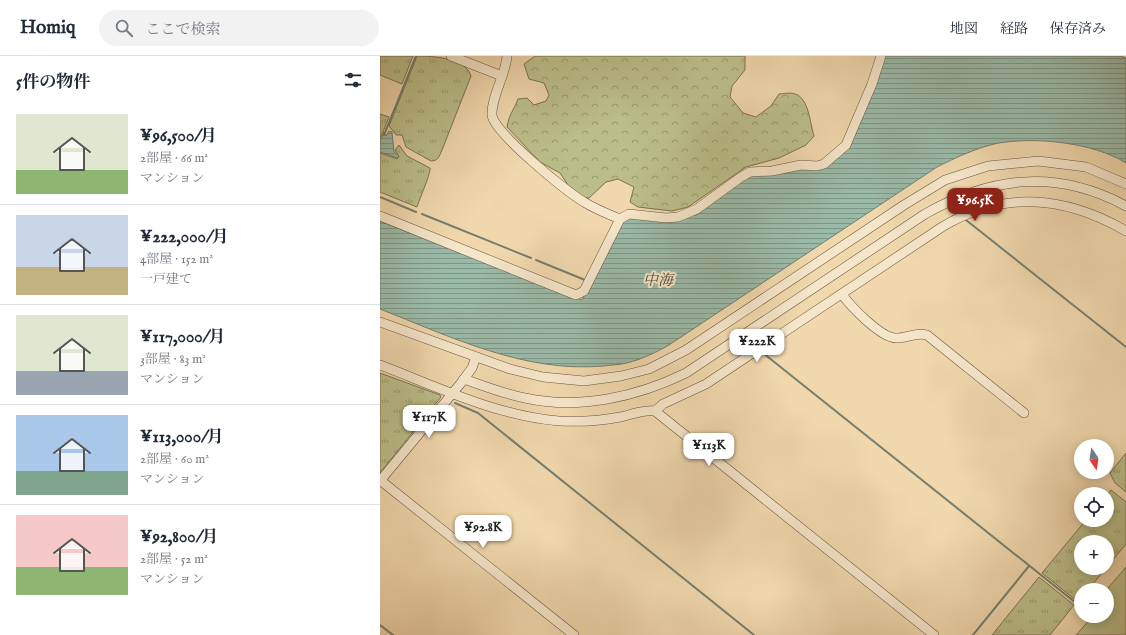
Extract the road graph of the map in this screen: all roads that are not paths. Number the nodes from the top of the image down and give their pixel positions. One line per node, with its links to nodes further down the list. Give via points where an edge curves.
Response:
1 (451, 56): 4 (street)
2 (507, 56): 4 (street)
3 (881, 56): 8 (street, via 846,145 824,164 801,164 772,171 750,172 697,209 678,217 629,214 622,216)
4 (502, 76): 8 (street, via 492,112 498,126 538,167 563,188)
5 (1126, 184): 12 (street, via 1086,168 1038,161 988,166 945,180 686,350 642,370 620,376 584,381 543,377)
6 (1126, 206): 14 (street, via 1092,191 1061,182 1010,182 969,192 925,214 686,373 642,392 598,400 544,401)
7 (380, 216): 8 (street, via 576,295 584,291)
8 (618, 222)
9 (1126, 231): 10 (street, via 1090,213 1065,206 1030,202 994,206 954,220)
10 (842, 294): 16 (street, via 706,384 662,404); 17 (street, via 852,308 888,336 897,338 927,335)
11 (380, 322): 12 (street)
12 (476, 357): 14 (street)
13 (380, 365): 15 (street)
14 (463, 381): 15 (street)
15 (452, 394): 16 (street, via 523,415 560,421 601,420); 18 (street)
16 (655, 411): 20 (street)
17 (1024, 412)
18 (380, 481): 19 (street)
19 (574, 635)
20 (934, 635)

